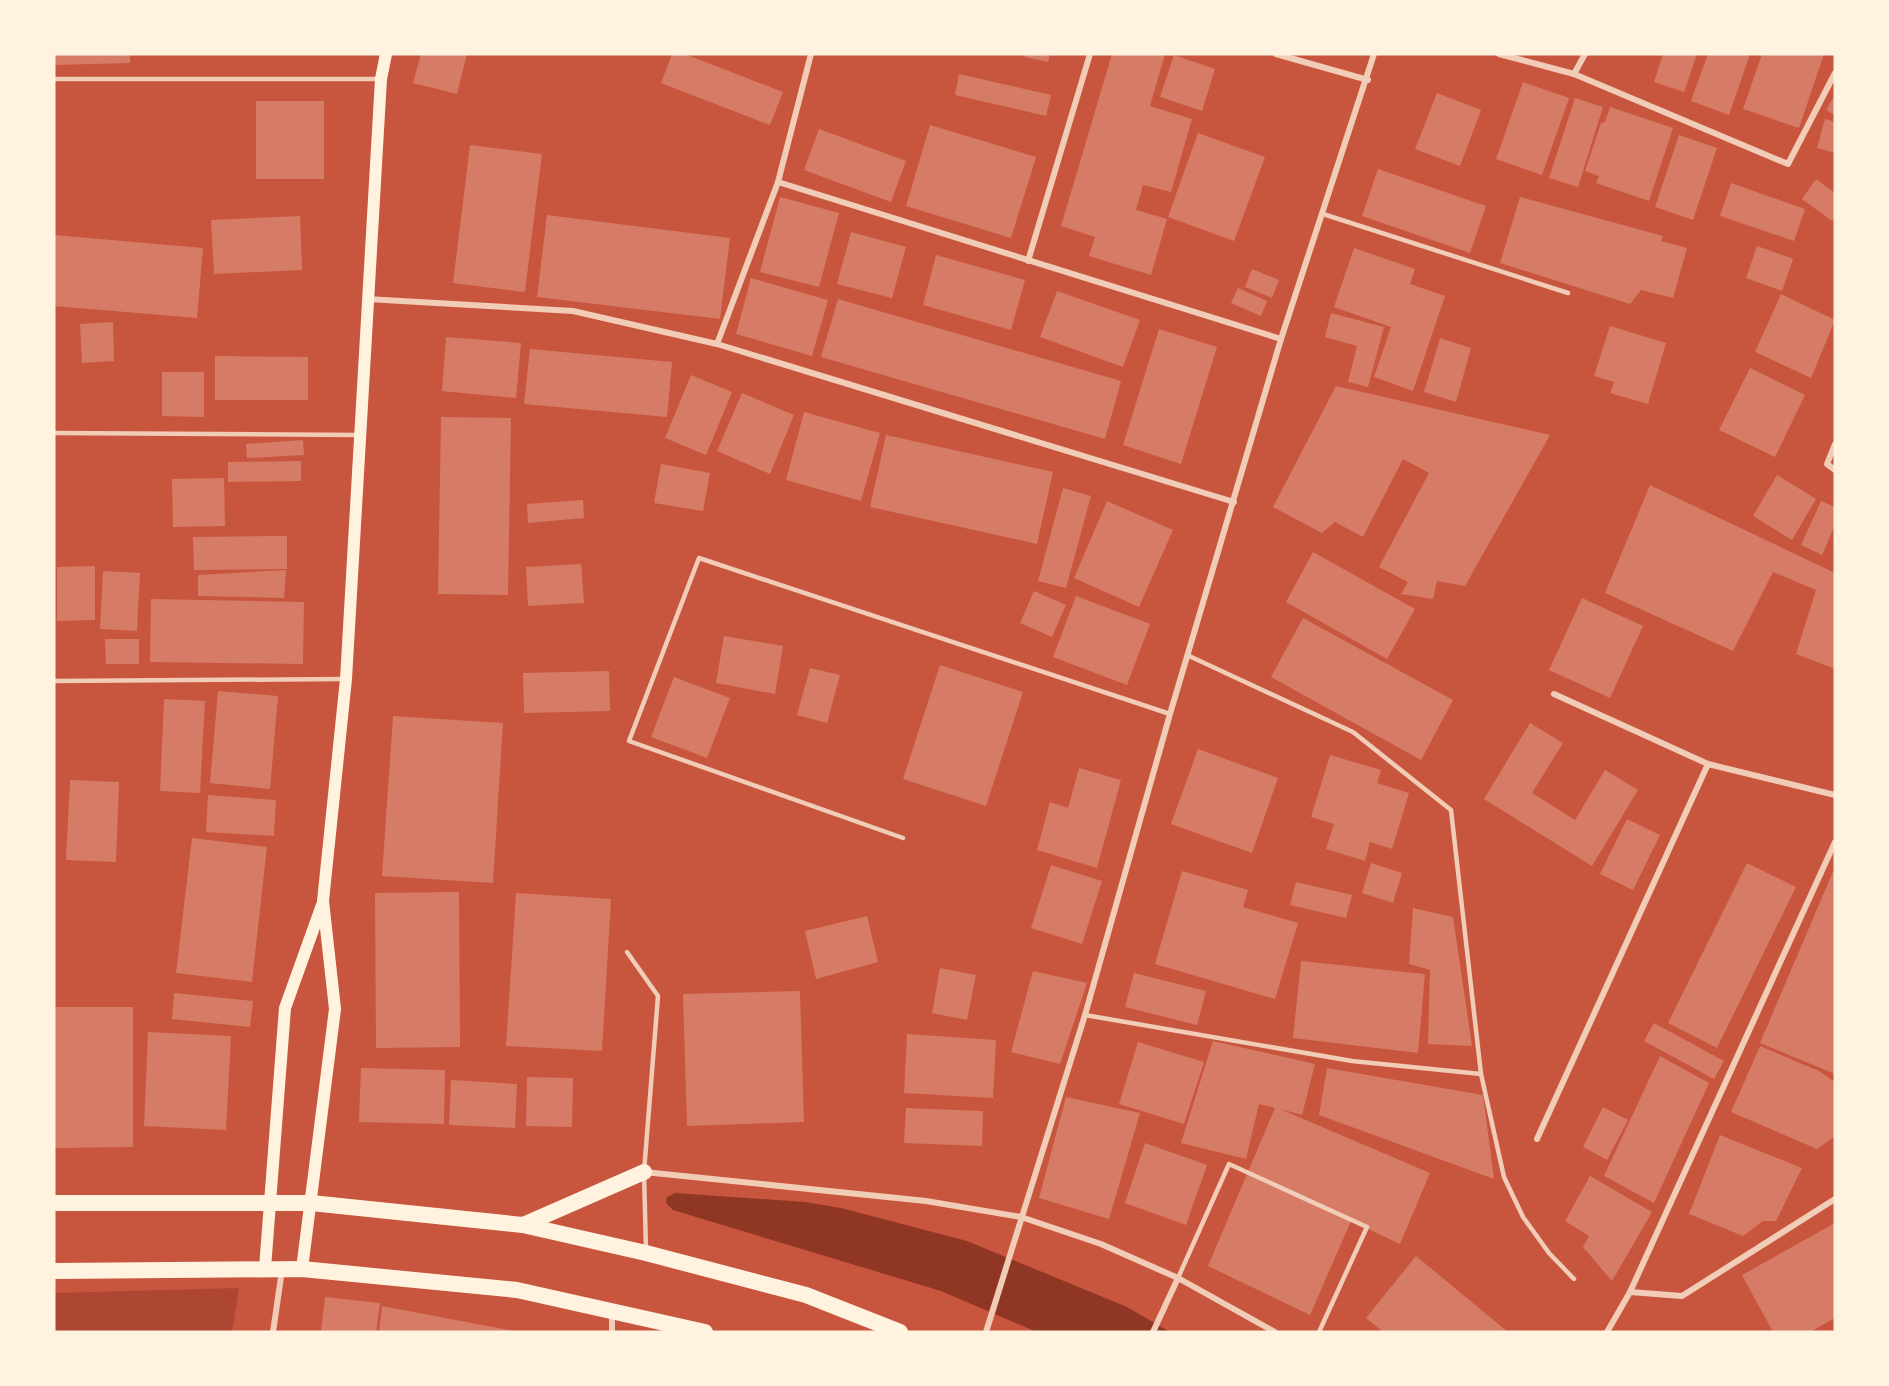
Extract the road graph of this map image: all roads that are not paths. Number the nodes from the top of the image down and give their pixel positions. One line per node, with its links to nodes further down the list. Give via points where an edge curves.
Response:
1 (386, 54): 11 (main road)
2 (811, 54): 13 (street)
3 (1090, 54): 15 (street)
4 (1276, 54): 12 (street)
5 (1374, 54): 12 (street)
6 (1499, 54): 9 (street)
7 (1585, 54): 9 (street)
8 (1835, 73): 9 (street, via 1788,164)
9 (1574, 74)
10 (54, 79): 11 (lane)
11 (381, 79): 17 (main road)
12 (1368, 80): 14 (street)
13 (778, 182): 15 (street); 19 (street)
14 (1323, 214): 16 (lane); 18 (street)
15 (1028, 261): 18 (street)
16 (1568, 293)
17 (367, 299): 19 (street, via 573,310); 21 (main road)
18 (1281, 339): 24 (street)
19 (717, 344): 24 (street)
20 (54, 433): 21 (lane)
21 (358, 435): 26 (main road)
22 (1835, 444): 23 (street, via 1827,464)
23 (1835, 470)
24 (1234, 502): 25 (street)
25 (1188, 656): 29 (street); 37 (lane, via 1353,732 1451,810)
26 (346, 679): 27 (lane); 34 (main road)
27 (54, 681)
28 (1554, 694): 30 (street)
29 (1170, 714): 32 (lane, via 699,558 629,741); 36 (street)
30 (1708, 764): 31 (street); 38 (street)
31 (1835, 795)
32 (903, 838)
33 (1835, 842): 53 (street)
34 (323, 901): 42 (main road, via 285,1008); 43 (main road, via 335,1009)
35 (627, 952): 39 (lane, via 658,996)
36 (1085, 1015): 37 (lane, via 1352,1061); 44 (street)
37 (1481, 1074): 52 (lane, via 1504,1177 1523,1217)
38 (1537, 1139)
39 (644, 1172): 44 (street, via 926,1201); 45 (highway); 46 (lane)
40 (1835, 1199): 53 (street, via 1682,1296)
41 (54, 1203): 42 (highway)
42 (270, 1203): 43 (highway); 47 (main road)
43 (311, 1203): 45 (highway); 49 (main road)
44 (1022, 1217): 51 (street, via 1101,1244); 59 (street)
45 (523, 1225): 46 (highway)
46 (646, 1253): 58 (highway, via 806,1295)
47 (265, 1268): 48 (highway); 50 (highway)
48 (283, 1268): 49 (highway); 55 (street)
49 (302, 1269): 54 (highway, via 517,1290)
50 (54, 1271)
51 (1178, 1278): 60 (street); 61 (street); 62 (lane, via 1229,1164 1367,1227)
52 (1574, 1279)
53 (1630, 1292): 63 (street)
54 (612, 1311): 56 (street); 57 (highway)
55 (273, 1332)
56 (612, 1332)
57 (705, 1332)
58 (900, 1332)
59 (986, 1332)
60 (1153, 1332)
61 (1275, 1332)
62 (1319, 1332)
63 (1607, 1332)

